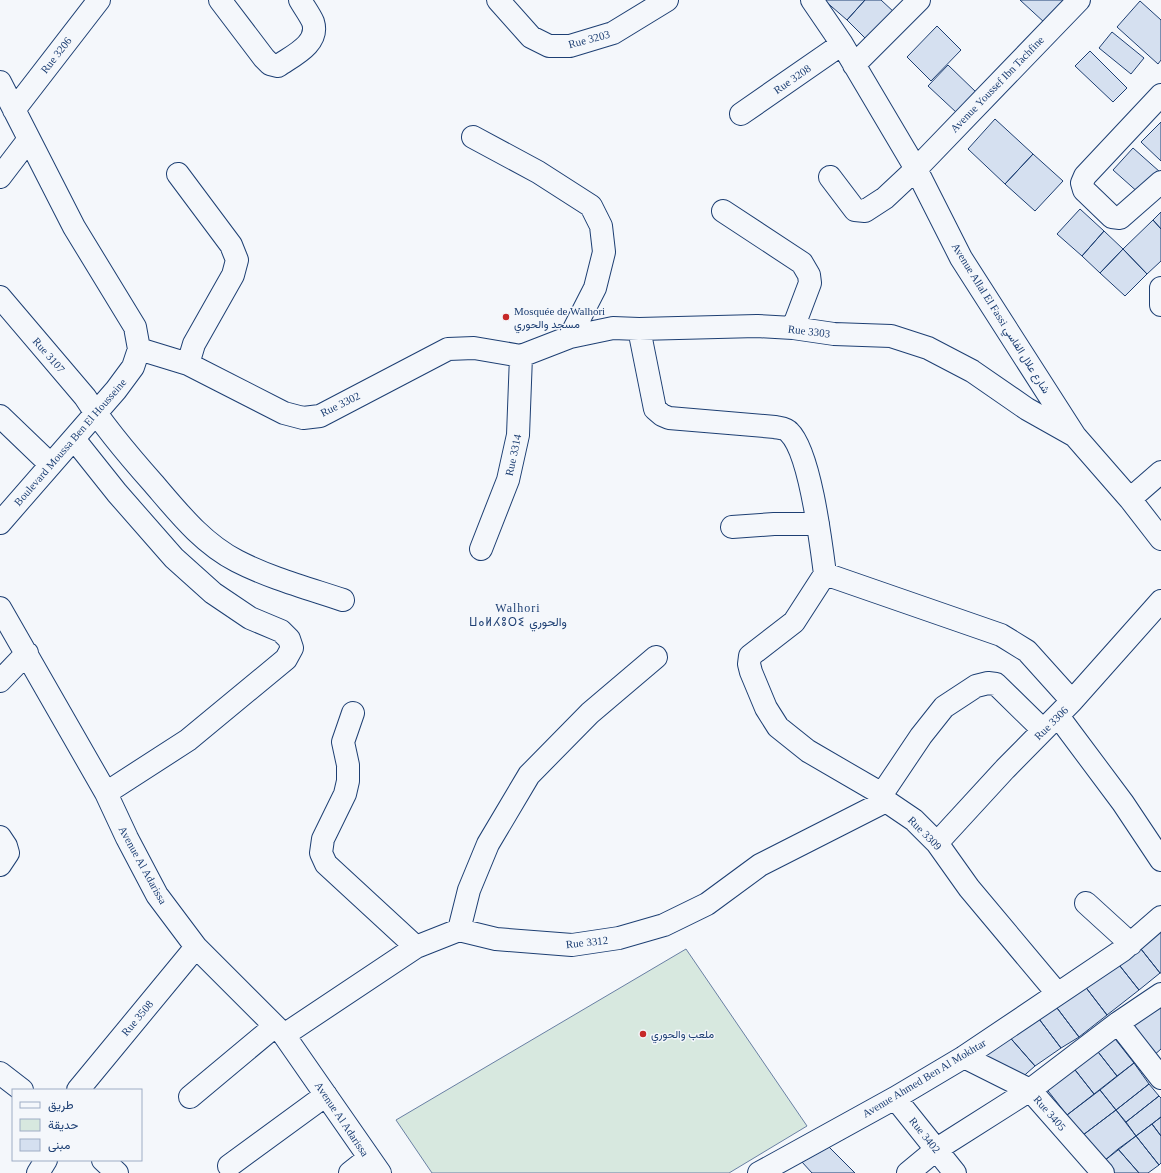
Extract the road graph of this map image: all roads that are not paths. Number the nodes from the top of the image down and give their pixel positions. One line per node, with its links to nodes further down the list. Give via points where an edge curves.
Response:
1 (99, 0): 13 (street, Rue 3206)
2 (220, 0): 3 (street, via 264,58 270,64 278,66 308,45 314,35 313,23)
3 (300, 0)
4 (498, 0): 5 (street, Rue 3203, via 531,37 549,46 570,46 613,33)
5 (667, 0)
6 (812, 0): 9 (street, Avenue Allal El Fassi شارع علال الفاسي)
7 (919, 0): 10 (street)
8 (1079, 0): 17 (street, Avenue Youssef Ibn Tachfine)
9 (842, 44): 10 (street, Avenue Allal El Fassi شارع علال الفاسي); 14 (street, Rue 3208)
10 (854, 65): 17 (street, Avenue Allal El Fassi شارع علال الفاسي)
11 (0, 82): 13 (street, Boulevard Moussa Ben El Housseine)
12 (1161, 95): 21 (street, via 1085,176 1082,183 1084,190 1112,217 1120,218)
13 (14, 110): 16 (street, Boulevard Moussa Ben El Housseine)
14 (741, 114)
15 (473, 137): 28 (street, via 538,172 591,206 598,219 604,252 595,288)
16 (29, 140): 19 (street); 29 (street, Boulevard Moussa Ben El Housseine, via 74,227 135,327)
17 (916, 169): 20 (street, Avenue Youssef Ibn Tachfine, via 885,198 865,211 855,210); 34 (street, Avenue Allal El Fassi شارع علال الفاسي, via 961,258)
18 (178, 174): 31 (street, via 231,245 237,260 233,275 194,344)
19 (0, 177)
20 (830, 177)
21 (1161, 182)
22 (723, 211): 26 (street, via 802,263 810,283)
23 (1161, 288): 25 (street)
24 (0, 297): 32 (street, Rue 3107, via 85,397)
25 (1161, 305)
26 (793, 328): 27 (street, Rue 3303, via 757,326); 34 (street, Rue 3303, via 834,334 891,336 928,348 972,371 1027,409)
27 (639, 329): 28 (street, Rue 3303, via 613,328); 40 (street, via 655,409 669,418 788,430 796,440 804,462)
28 (570, 337): 30 (street, Rue 3303)
29 (139, 349): 31 (street, Rue 3302); 32 (street, Boulevard Moussa Ben El Housseine, via 133,367)
30 (521, 356): 31 (street, Rue 3302, via 474,348 448,349 320,416 303,418 284,413); 43 (street, Rue 3314, via 518,435 508,480)
31 (188, 364)
32 (96, 414): 35 (street, Boulevard Moussa Ben El Housseine); 45 (street, Rue 3107, via 175,508 209,543 265,574)
33 (0, 416): 36 (street)
34 (1075, 436): 38 (street, Avenue Allal El Fassi شارع علال الفاسي)
35 (74, 439): 36 (street, Boulevard Moussa Ben El Housseine); 53 (street, via 174,558 213,593 250,618 280,631 289,639 292,648 286,659 188,740)
36 (50, 464): 39 (street, Boulevard Moussa Ben El Housseine)
37 (1161, 472): 38 (street)
38 (1130, 499): 42 (street, Avenue Allal El Fassi شارع علال الفاسي)
39 (0, 523)
40 (818, 524): 41 (street); 44 (street)
41 (732, 527)
42 (1161, 539)
43 (481, 549)
44 (826, 574): 52 (street, via 1001,635 1027,651); 54 (street, Rue 3309, via 794,622 750,656 751,672 766,708 778,727 808,751)
45 (343, 600)
46 (1161, 601): 52 (street, Rue 3306)
47 (0, 608): 48 (street, Avenue Al Adarissa)
48 (27, 653): 50 (street); 53 (street, Avenue Al Adarissa)
49 (656, 657): 61 (street, via 590,713 530,775 488,844 469,890)
50 (0, 681)
51 (353, 713): 64 (street, via 344,742 348,765 346,794 323,839 321,853 326,864)
52 (1058, 716): 54 (street, via 996,684 976,686 944,707 921,736); 56 (street, Rue 3306); 57 (street, via 1123,803)
53 (106, 793): 63 (street, Avenue Al Adarissa, via 157,895)
54 (884, 798): 56 (street, Rue 3309, via 914,820); 61 (street, Rue 3312, via 760,865 707,904 664,925 619,938 572,945 496,939)
55 (0, 837): 58 (street, via 8,853)
56 (937, 842): 65 (street, Rue 3309, via 969,888)
57 (1161, 860)
58 (0, 865)
59 (1086, 903): 62 (street)
60 (1161, 917): 62 (street, Avenue Ahmed Ben Al Mokhtar)
61 (459, 930): 64 (street)
62 (1131, 944): 65 (street, Avenue Ahmed Ben Al Mokhtar)
63 (196, 947): 68 (street, Avenue Al Adarissa); 73 (street, Rue 3508)
64 (416, 947): 68 (street)
65 (1057, 993): 69 (street, Avenue Ahmed Ben Al Mokhtar)
66 (1161, 994): 67 (street)
67 (1118, 1023): 71 (street); 74 (street)
68 (279, 1030): 75 (street, Avenue Al Adarissa); 76 (street)
69 (964, 1057): 74 (street, Rue 3405); 77 (street, Avenue Ahmed Ben Al Mokhtar)
70 (0, 1073): 72 (street)
71 (1161, 1078)
72 (21, 1089)
73 (79, 1089)
74 (1030, 1090): 78 (street); 88 (street, Rue 3405)
75 (326, 1095): 80 (street); 81 (street, Avenue Al Adarissa)
76 (190, 1097)
77 (895, 1098): 78 (street, Rue 3402); 82 (street, Avenue Ahmed Ben Al Mokhtar)
78 (936, 1150): 86 (street); 87 (street, Rue 3402)
79 (104, 1161): 83 (street)
80 (229, 1166)
81 (374, 1166): 84 (street)
82 (782, 1168): 85 (street, Avenue Ahmed Ben Al Mokhtar)
83 (117, 1173)
84 (350, 1173)
85 (758, 1173)
86 (908, 1173)
87 (955, 1173)
88 (1103, 1173)

